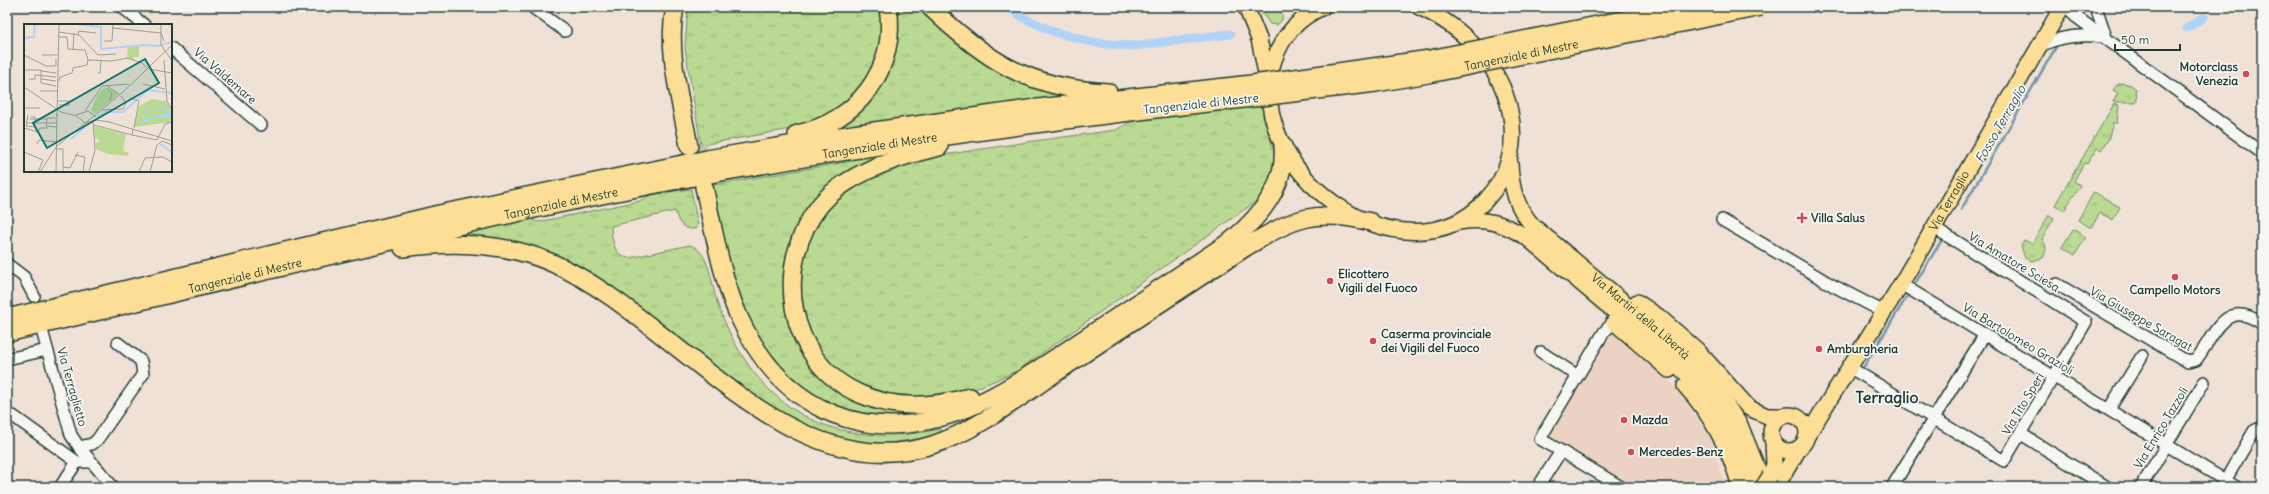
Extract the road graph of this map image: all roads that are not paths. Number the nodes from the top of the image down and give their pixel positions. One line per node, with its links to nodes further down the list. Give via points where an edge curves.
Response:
1 (122, 7): 15 (street)
2 (532, 7): 16 (street)
3 (675, 7): 4 (highway, via 674,57 693,146 683,56 682,22)
4 (685, 7)
5 (888, 7): 28 (highway, via 890,36 883,66 868,92 856,105 820,128 728,148)
6 (930, 7): 22 (highway, via 990,58 1030,77 1075,89)
7 (1246, 7): 20 (main road, via 1260,39)
8 (1323, 7): 20 (main road, via 1308,14 1288,32 1274,63)
9 (1419, 7): 27 (main road, via 1461,32 1478,49 1495,73 1510,113 1513,132)
10 (1686, 7): 21 (highway, Tangenziale di Mestre, bridge, via 1430,59)
11 (1761, 7): 21 (highway, Tangenziale di Mestre, bridge, via 1376,83)
12 (2062, 7): 18 (main road, Via Terraglio)
13 (2068, 7): 17 (street, via 2075,16)
14 (2095, 7): 17 (street)
15 (143, 24)
16 (565, 31)
17 (2106, 38): 18 (street, via 2077,35 2049,41); 26 (street)
18 (2038, 47): 32 (main road, Via Terraglio)
19 (172, 49): 24 (street, Via Valdemare)
20 (1269, 90): 25 (main road, via 1271,114)
21 (1252, 91): 22 (highway, Tangenziale di Mestre); 23 (highway, Tangenziale di Mestre)
22 (1168, 94): 28 (highway, Tangenziale di Mestre, via 1029,109 853,134)
23 (1082, 117): 34 (highway, Tangenziale di Mestre, via 827,153 710,174 564,202); 53 (highway, via 1045,130 928,149 855,178 829,196 814,214 804,233 793,267 792,303 802,335 824,368 858,394 891,404 934,404 979,394)
24 (261, 125)
25 (1283, 146): 30 (main road, via 1297,169 1318,191 1340,208); 53 (highway, via 1283,168 1277,186 1261,212 1243,231)
26 (2262, 153)
27 (1510, 156): 31 (main road, via 1502,178 1488,199); 33 (main road, Via Martiri della Libertà, via 1511,186 1519,207 1533,226)
28 (707, 159): 41 (highway, Tangenziale di Mestre, via 439,214)
29 (1722, 220): 39 (street, via 1832,285)
30 (1371, 222): 31 (main road, via 1411,231 1431,230); 54 (highway, via 1324,214 1283,226 1246,247)
31 (1455, 223): 40 (main road, Via Martiri della Libertà, via 1476,220 1502,224 1526,237 1573,276)
32 (1933, 227): 37 (main road, Via Terraglio); 42 (street, Via Amatore Sciesa)
33 (1567, 254): 60 (main road, via 1597,270 1659,317 1712,365 1749,408 1766,416); 73 (main road, Via Martiri della Libertà, via 1672,342 1706,375 1740,425)
34 (326, 256): 44 (highway, Tangenziale di Mestre); 54 (highway, via 368,255 416,246 458,243 501,247 549,262 618,301 728,386 781,422 822,441 851,449 888,451 934,444 992,415)
35 (7, 264): 38 (street, via 24,277)
36 (2057, 284): 43 (street, Via Giuseppe Saragat, via 2188,362 2196,360 2228,317 2245,314)
37 (1907, 287): 39 (main road, Via Terraglio); 46 (street, Via Bartolomeo Grazioli)
38 (34, 296)
39 (1884, 312): 52 (main road, Via Terraglio)
40 (1613, 315): 55 (street); 64 (main road, via 1679,380 1697,401); 73 (main road, Via Martiri della Libertà, via 1680,367 1704,393)
41 (7, 318)
42 (2082, 318): 56 (street, Via Tito Speri, via 2086,324)
43 (2262, 324)
44 (7, 333)
45 (44, 334): 48 (street, Via Terraglietto)
46 (1985, 334): 56 (street, Via Bartolomeo Grazioli); 62 (street)
47 (118, 343): 69 (street, Via Terraglietto, via 141,361 143,374 97,440)
48 (47, 350): 51 (street); 69 (street, Via Terraglietto, via 67,424)
49 (1540, 352): 55 (street)
50 (2142, 356): 59 (street)
51 (7, 359)
52 (1855, 371): 58 (main road, Via Terraglio); 62 (street)
53 (1033, 372): 54 (highway, via 968,408 919,422 865,424 818,409 777,377 744,328 723,275 700,188 715,278 735,329 769,380 789,400 815,418 844,429 863,432 896,434 921,431 947,424 1020,394)
54 (1055, 373)
55 (1578, 376): 70 (street, via 1540,438)
56 (2055, 376): 59 (street, Via Bartolomeo Grazioli); 65 (street, Via Tito Speri)
57 (2204, 382): 68 (street, Via Enrico Tazzoli)
58 (1833, 392): 60 (main road, Via Terraglio, via 1804,413); 66 (main road, Via Terraglio)
59 (2109, 410): 68 (street, Via Bartolomeo Grazioli)
60 (1786, 415): 66 (main road, via 1803,422); 67 (main road, via 1772,426 1770,432)
61 (14, 416): 71 (street)
62 (1934, 418): 65 (street, Via Tito Speri, via 2004,461); 80 (street)
63 (2262, 427): 74 (street, via 2254,431)
64 (1715, 429): 73 (main road, via 1730,457); 79 (main road)
65 (2021, 434): 81 (street)
66 (1803, 441): 67 (main road, via 1791,451 1784,450); 73 (main road, Via Terraglio)
67 (1773, 442): 73 (main road, via 1774,464)
68 (2166, 445): 74 (street, Via Bartolomeo Grazioli); 82 (street, Via Enrico Tazzoli)
69 (79, 447): 72 (street, Via Terraglietto)
70 (1561, 451): 77 (street); 78 (street)
71 (77, 462): 72 (street); 75 (street)
72 (91, 462): 76 (street, Via Terraglietto)
73 (1764, 483)
74 (2224, 484): 83 (street, Via Bartolomeo Grazioli)
75 (60, 487)
76 (113, 487)
77 (1538, 487)
78 (1621, 487)
79 (1732, 487)
80 (1892, 487)
81 (2107, 487)
82 (2141, 487)
83 (2236, 487)

